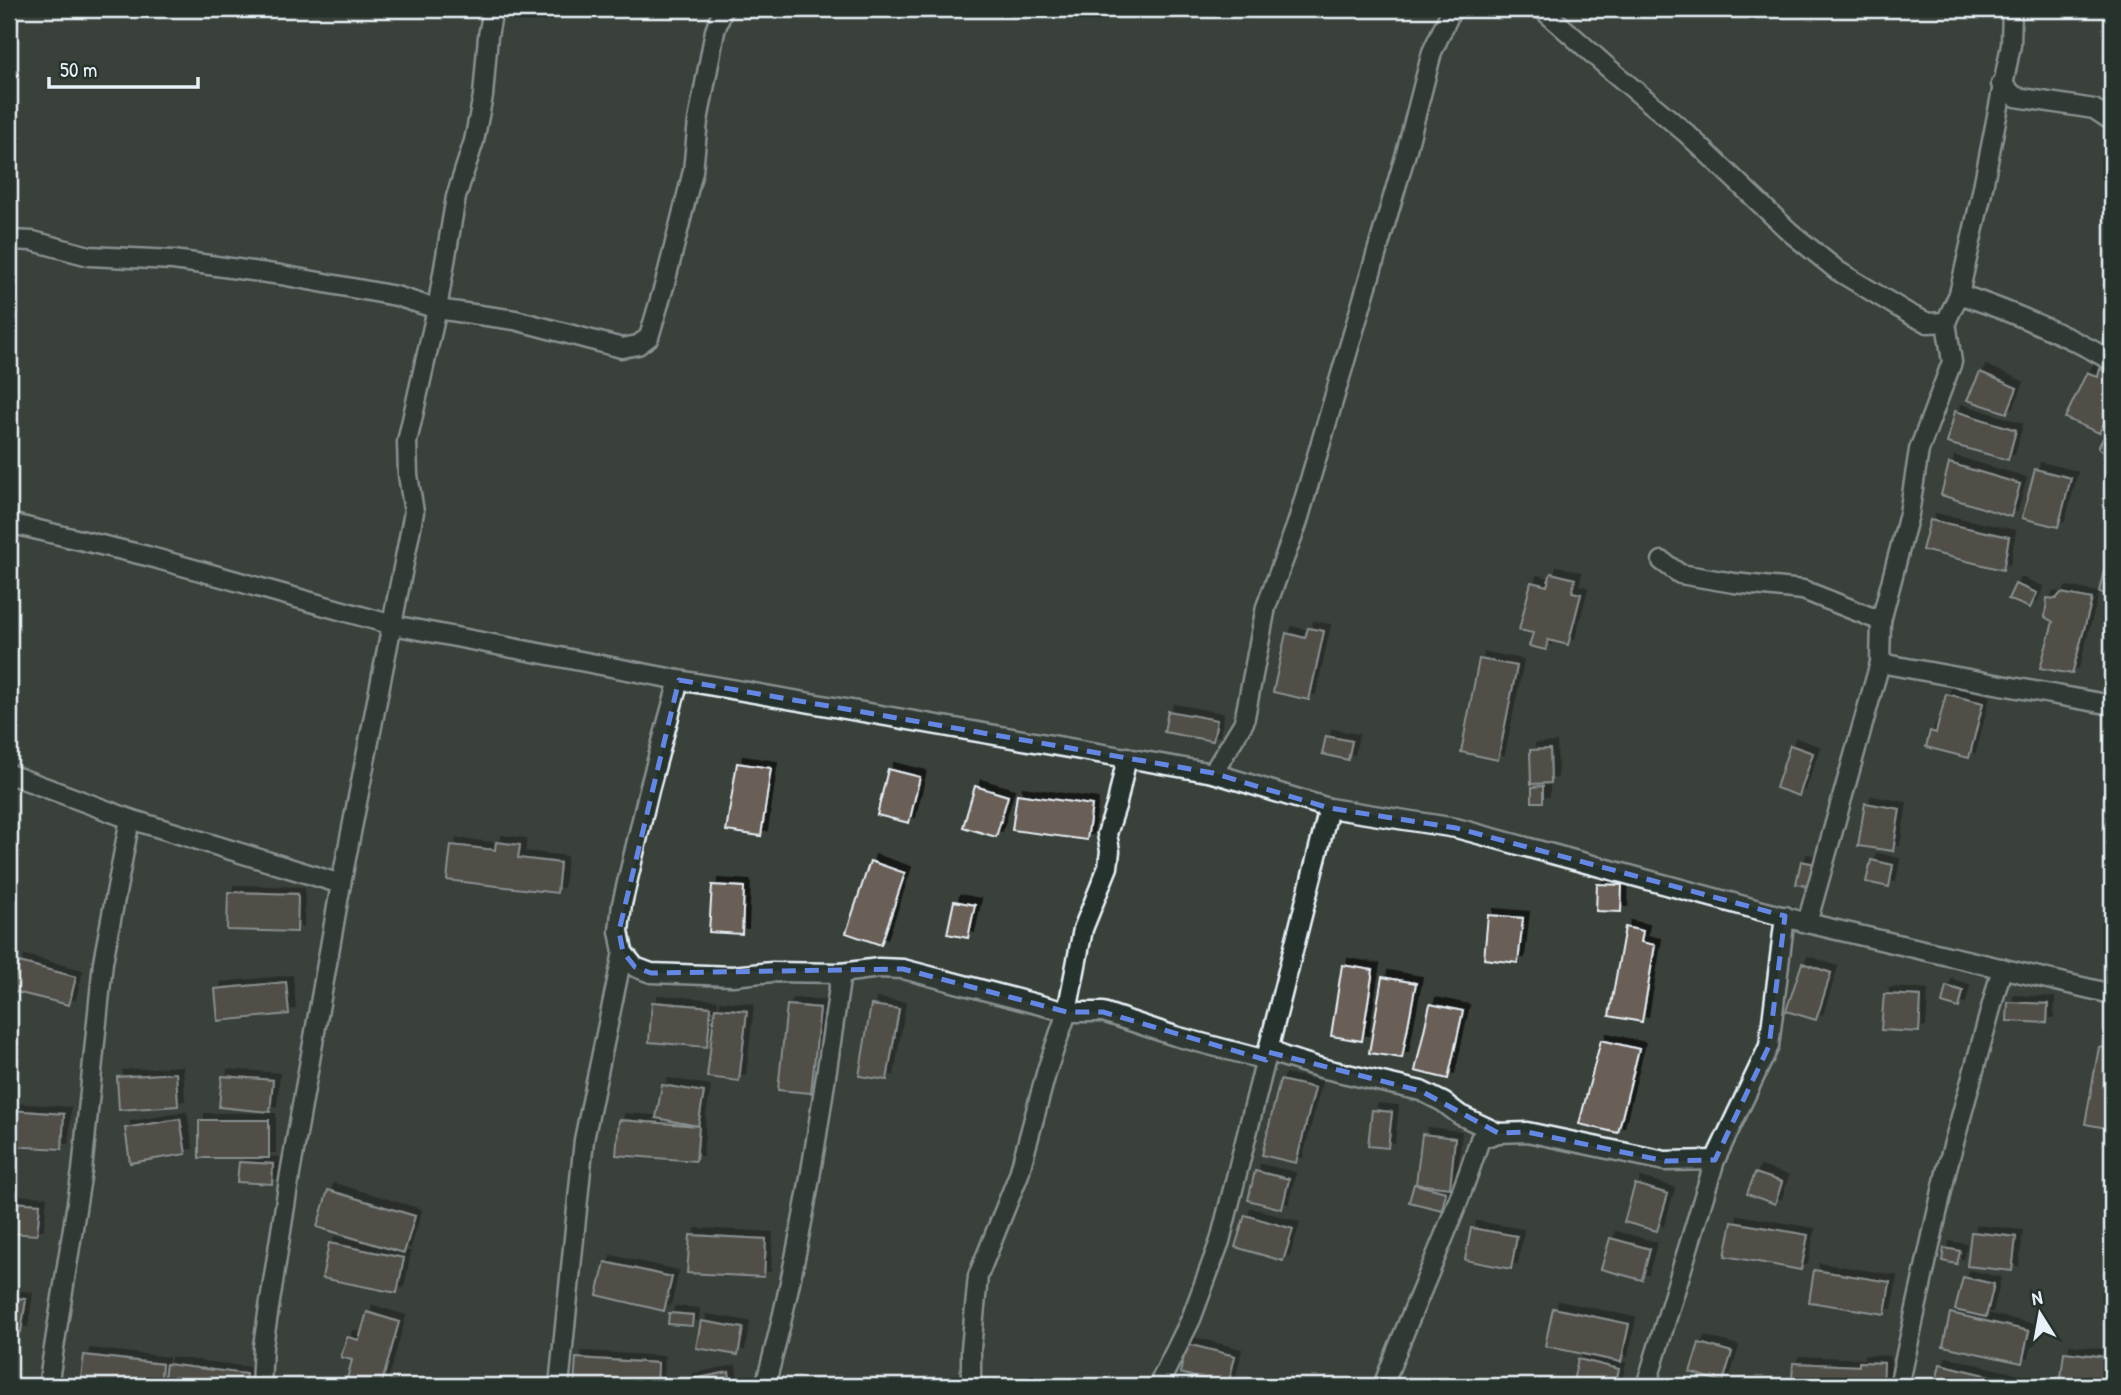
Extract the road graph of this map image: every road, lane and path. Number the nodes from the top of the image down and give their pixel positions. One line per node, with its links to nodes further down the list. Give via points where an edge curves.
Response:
1 (493, 9): 10 (street, via 483,96 456,197)
2 (723, 9): 10 (street, via 698,121 693,171 649,337 622,348 515,320)
3 (1452, 9): 21 (street, via 1432,52 1297,524 1266,607 1244,722)
4 (1542, 9): 11 (street, via 1838,271 1911,315 1928,323)
5 (2012, 9): 6 (street, via 2011,45)
6 (2001, 84): 7 (street, via 2016,97 2094,109); 9 (street)
7 (2112, 121)
8 (9, 240): 10 (street, via 33,241 89,256 173,260 281,275 396,296)
9 (1959, 294): 11 (street); 12 (street, via 2054,330)
10 (437, 309): 16 (street, via 407,442 414,512)
11 (1946, 322): 15 (street, via 1952,362 1919,450 1909,514)
12 (2112, 361)
13 (9, 523): 16 (street, via 147,556)
14 (1662, 561): 15 (street, via 1680,574 1803,590)
15 (1881, 621): 17 (street)
16 (393, 625): 18 (street); 25 (street)
17 (1880, 663): 19 (street); 27 (street)
18 (679, 680): 20 (street); 28 (street, via 622,904 619,931)
19 (2112, 705)
20 (1127, 757): 21 (street); 32 (street, via 1107,834 1108,867 1083,929)
21 (1213, 773): 23 (street)
22 (9, 774): 24 (street)
23 (1329, 808): 26 (street, via 1456,828); 33 (street)
24 (130, 819): 25 (street); 36 (street, via 103,962 82,1171)
25 (341, 884): 37 (street, via 288,1187)
26 (1785, 916): 27 (street); 35 (street, via 1769,1045)
27 (1807, 923): 29 (street)
28 (623, 952): 30 (street, via 635,967 651,973); 38 (street, via 584,1140)
29 (2002, 968): 31 (street); 44 (street, via 1947,1168)
30 (841, 973): 32 (street, via 903,969); 39 (street, via 815,1154)
31 (2112, 994)
32 (1067, 1012): 33 (street, via 1103,1012 1175,1036); 40 (street, via 1019,1174 978,1276)
33 (1267, 1053): 34 (street, via 1421,1091); 41 (street, via 1220,1241 1191,1319)
34 (1498, 1133): 35 (street, via 1527,1132 1665,1161); 42 (street, via 1480,1139)
35 (1716, 1160): 43 (street)
36 (48, 1386)
37 (261, 1386)
38 (559, 1386)
39 (765, 1386)
40 (971, 1386)
41 (1158, 1386)
42 (1383, 1386)
43 (1646, 1386)
44 (1899, 1386)

